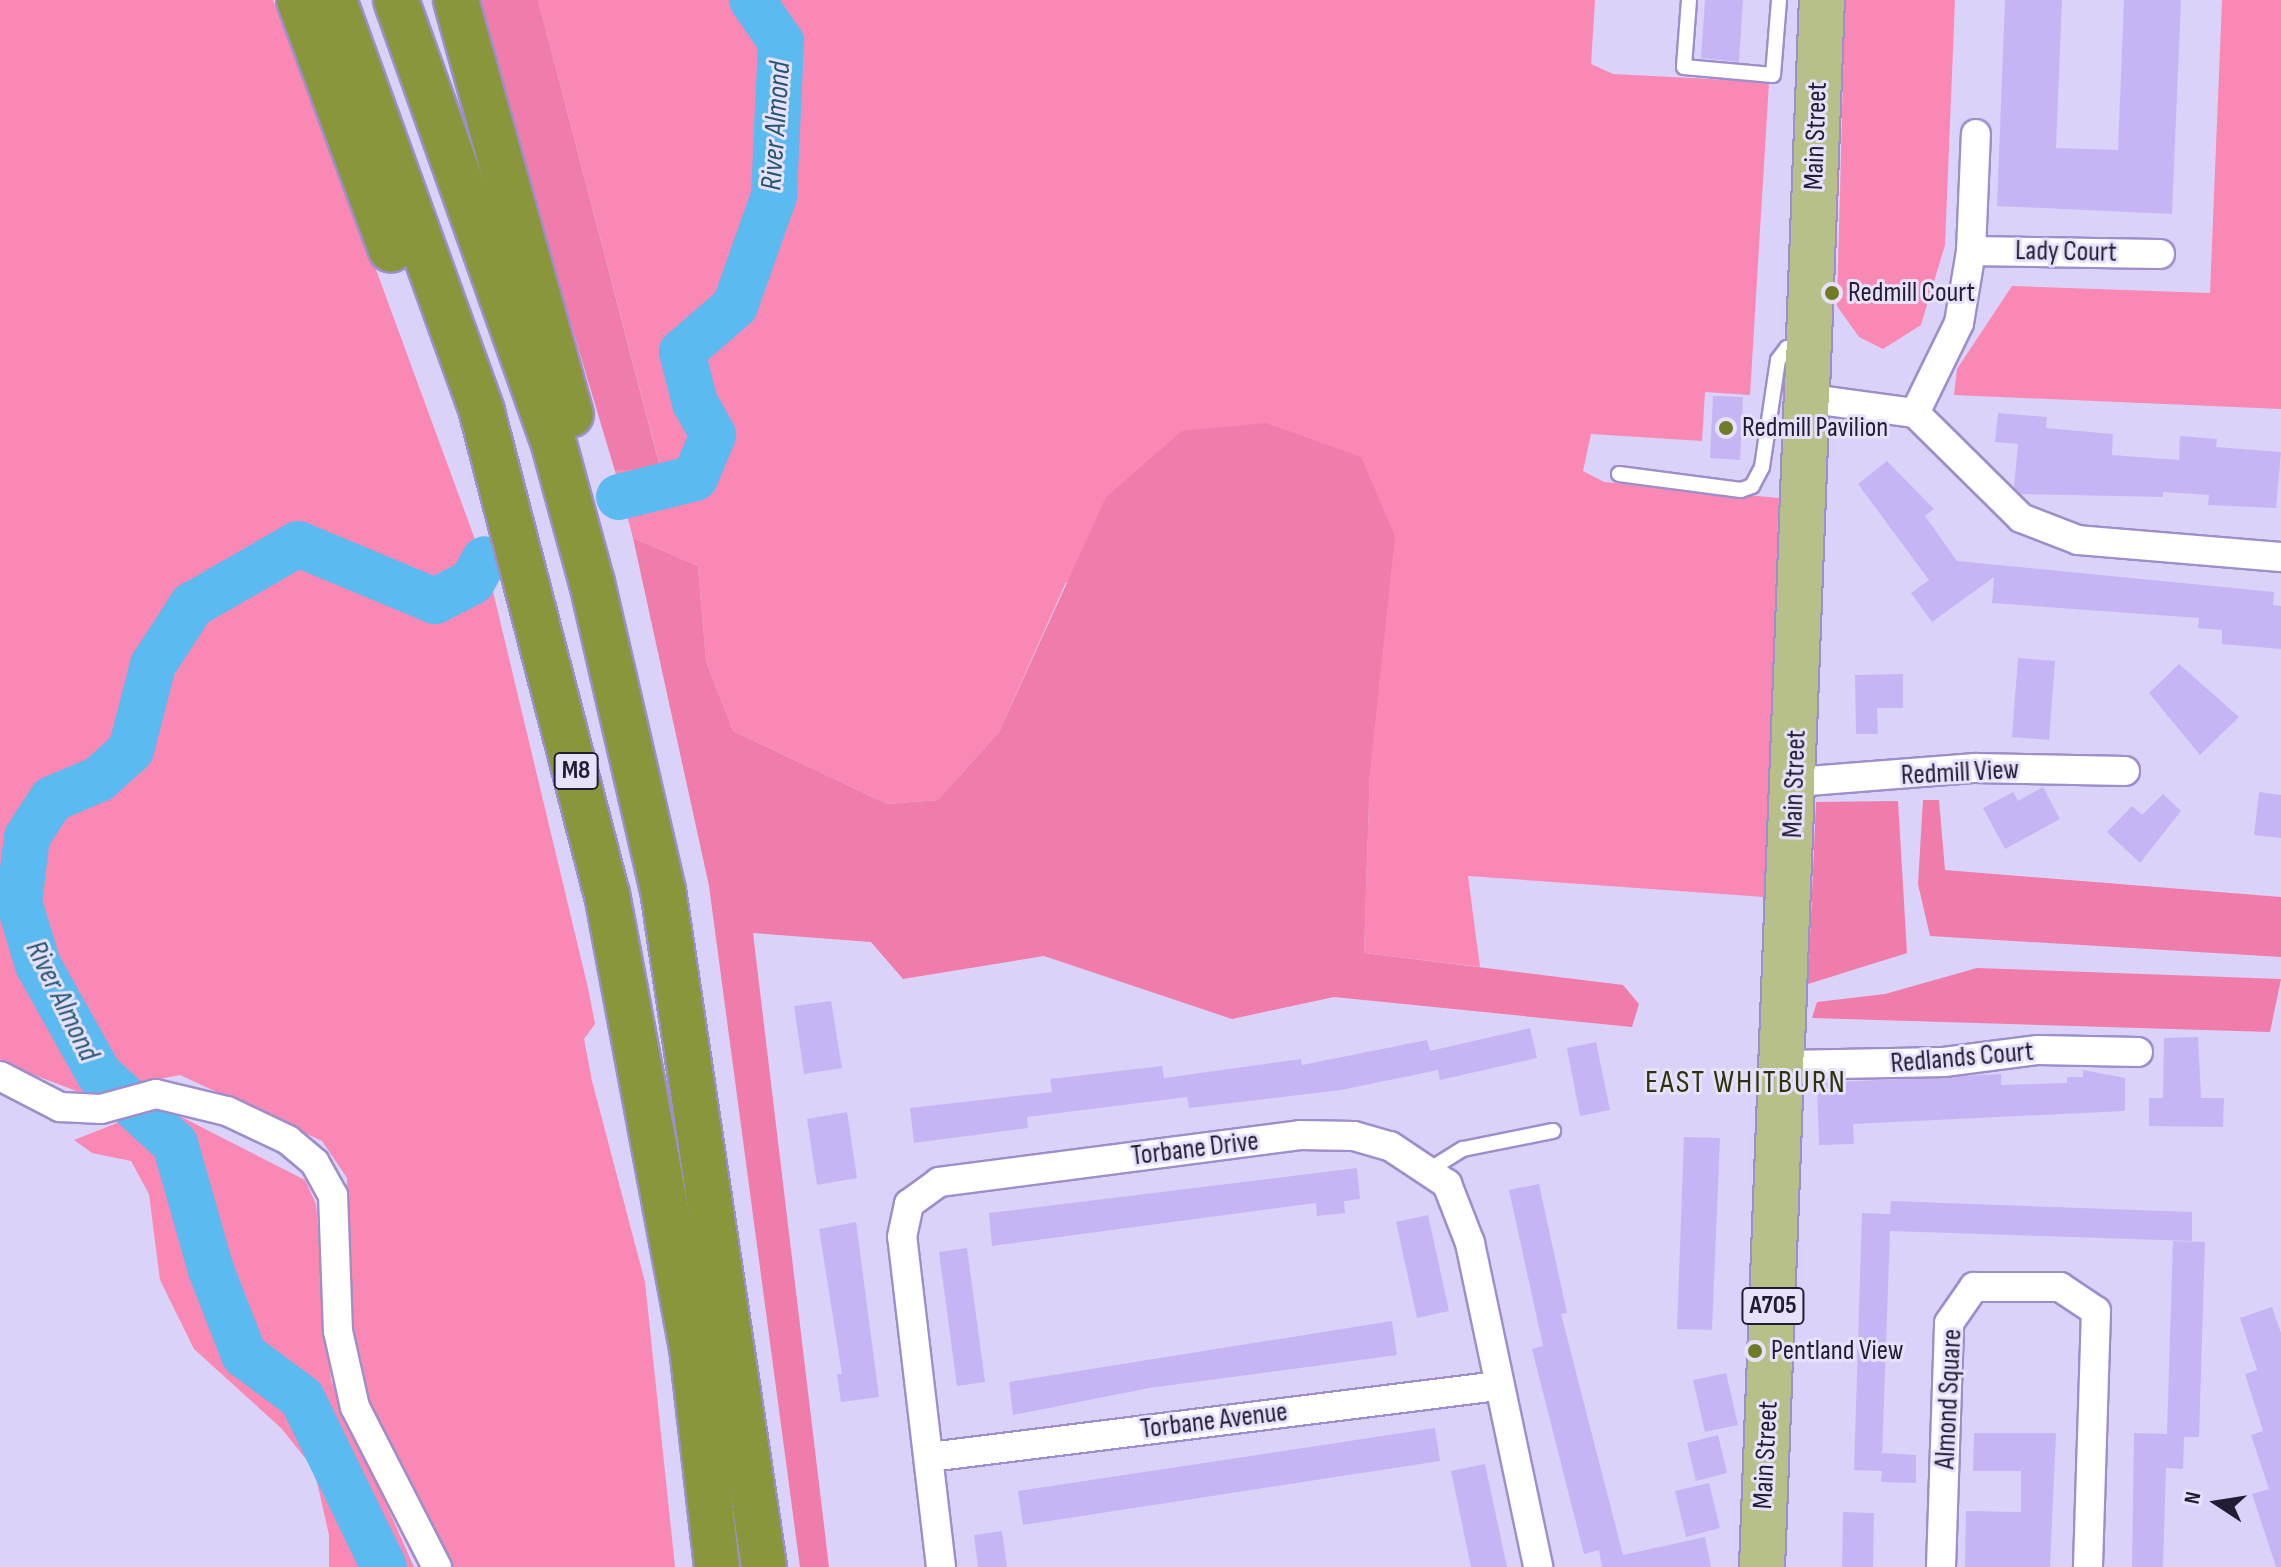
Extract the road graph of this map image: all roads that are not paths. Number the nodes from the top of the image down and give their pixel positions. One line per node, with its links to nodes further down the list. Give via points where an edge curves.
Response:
1 (299, 0): 16 (highway, M8)
2 (334, 0): 16 (highway, M8, via 482,412)
3 (396, 0): 26 (highway, M8, via 552,437 592,583 663,890)
4 (456, 0): 26 (highway, M8, via 619,575 692,893)
5 (1689, 0): 6 (lane, via 1684,67 1773,75)
6 (1779, 0)
7 (1822, 0): 11 (main road, Main Street / A705)
8 (1976, 134): 9 (street)
9 (1971, 251): 10 (street, Lady Court); 13 (street, via 1959,323)
10 (2160, 254)
11 (1807, 347): 12 (main road, Main Street / A705); 14 (lane, via 1787,348 1778,360 1762,467 1752,486 1741,490)
12 (1805, 398): 13 (street); 18 (main road, Main Street / A705)
13 (1915, 413): 15 (street, via 2021,518 2078,540)
14 (1619, 474)
15 (2281, 557)
16 (562, 714): 28 (highway, M8, via 607,894 692,1347)
17 (2125, 771): 18 (street, Redmill View, via 1975,768)
18 (1796, 782): 20 (main road, Main Street / A705)
19 (2138, 1052): 20 (street, Redlands Court, via 2038,1050 1930,1063)
20 (1785, 1055): 32 (main road, Main Street / A705)
21 (0, 1076): 27 (street, via 60,1107 101,1109 156,1094 227,1111 288,1140 315,1163 333,1195 338,1331 355,1407)
22 (1553, 1131): 23 (lane, via 1463,1149)
23 (1429, 1170): 24 (street, Torbane Drive, via 1447,1184 1470,1243); 25 (street, Torbane Drive, via 1390,1146 1354,1136 1300,1135 939,1182 909,1204 902,1237)
24 (1498, 1386): 25 (street, Torbane Avenue); 31 (street, Torbane Drive)
25 (930, 1457): 30 (street, Torbane Drive)
26 (759, 1512): 29 (highway, M8)
27 (437, 1567)
28 (717, 1567)
29 (764, 1567)
30 (941, 1567)
31 (1538, 1567)
32 (1762, 1567)
33 (1941, 1567): 34 (street, Almond Square, via 1949,1323 1974,1287 2060,1287 2096,1311)
34 (2088, 1567)

